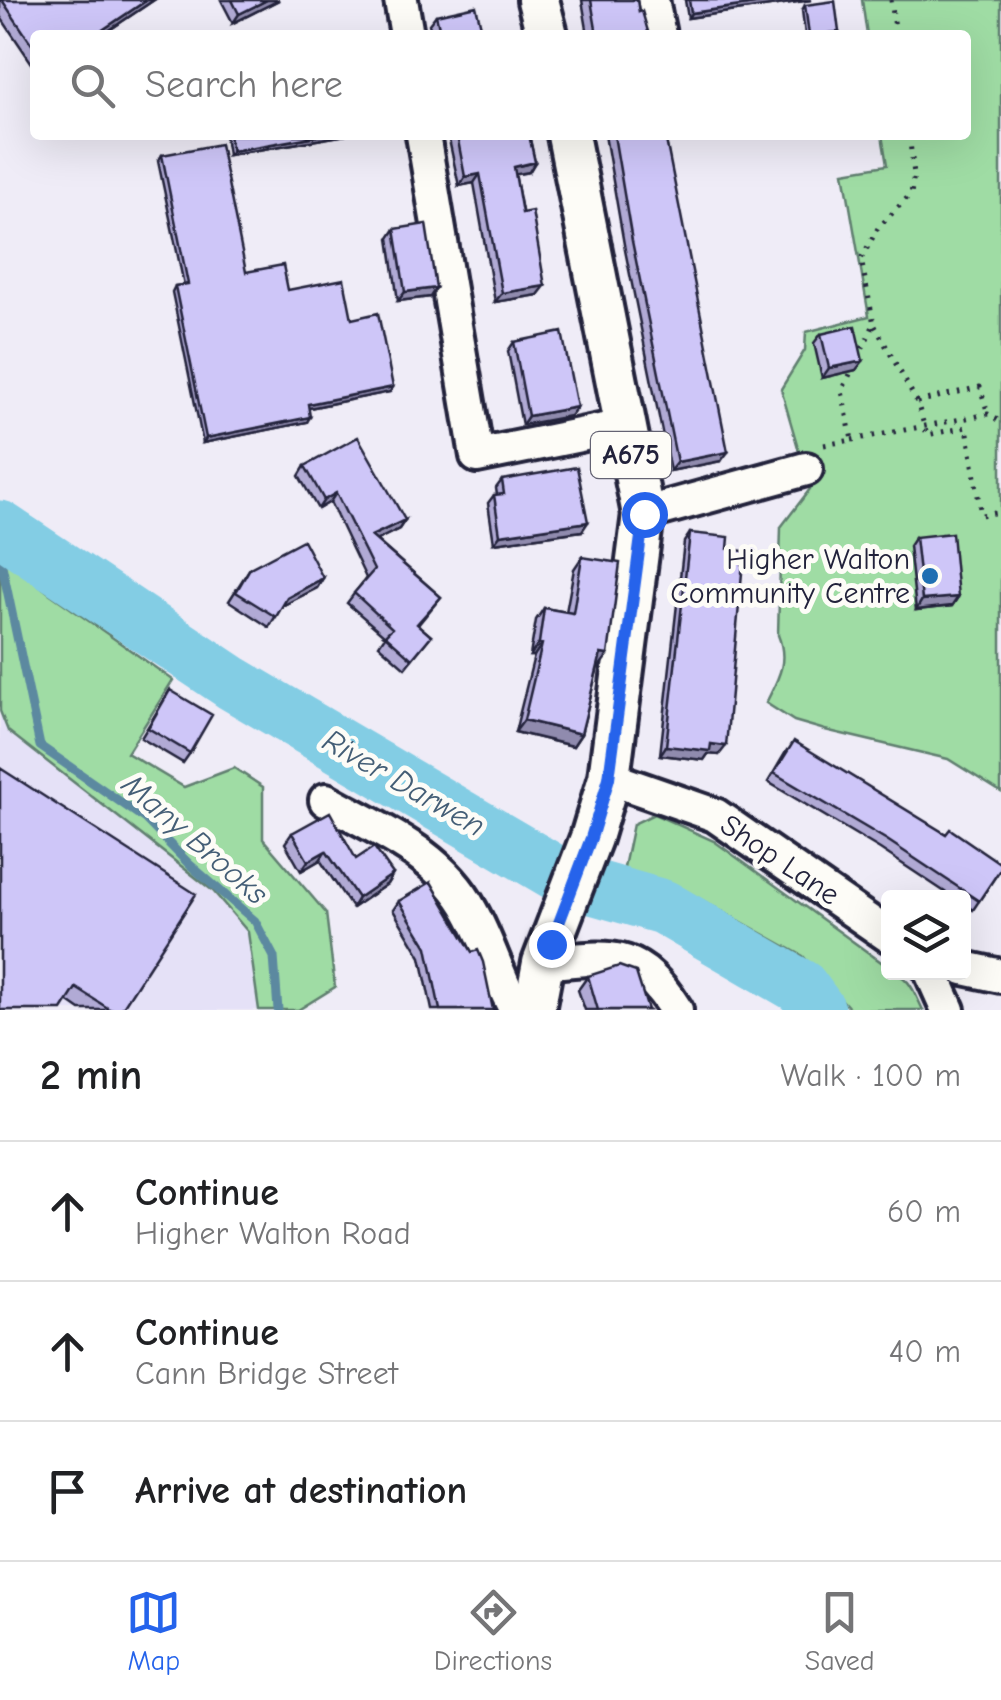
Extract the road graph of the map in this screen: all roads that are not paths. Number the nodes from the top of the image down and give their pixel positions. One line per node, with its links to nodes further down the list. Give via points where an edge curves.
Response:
1 (401, 0): 4 (street)
2 (538, 0): 5 (main road)
3 (652, 0): 6 (street)
4 (406, 30)
5 (546, 30)
6 (658, 30)
7 (424, 140): 9 (street, via 477,456)
8 (569, 140): 9 (main road, A675)
9 (624, 426): 11 (main road, A675)
10 (806, 470): 11 (street)
11 (644, 514): 12 (main road, A675)
12 (609, 778): 14 (street, Shop Lane, via 715,815); 15 (main road, A675)
13 (326, 800): 19 (street, via 432,860 453,882)
14 (881, 930)
15 (547, 954): 20 (main road, A675); 21 (street, via 615,956 657,980)
16 (971, 970): 17 (street)
17 (1001, 976)
18 (935, 980): 22 (street)
19 (516, 1010)
20 (534, 1010)
21 (676, 1010)
22 (948, 1010)

